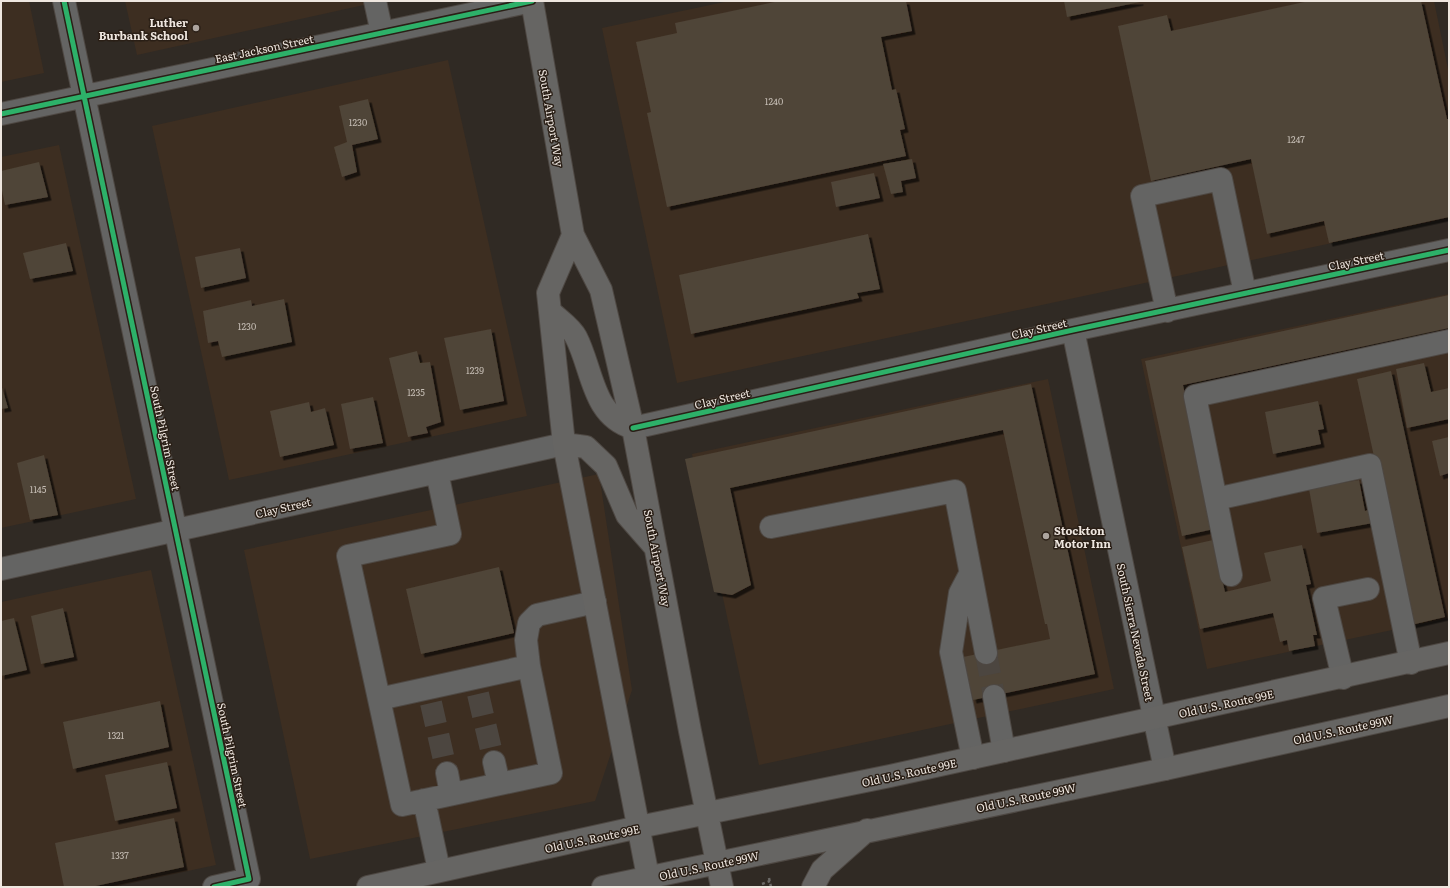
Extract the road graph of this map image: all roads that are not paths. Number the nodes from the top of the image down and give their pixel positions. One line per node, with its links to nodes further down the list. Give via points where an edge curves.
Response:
1 (64, 1): 5 (street, South Pilgrim Street)
2 (375, 1): 4 (street)
3 (532, 1): 4 (street, East Jackson Street); 7 (main road, South Airport Way)
4 (382, 33): 5 (street, East Jackson Street)
5 (84, 96): 6 (street, East Jackson Street); 19 (street, South Pilgrim Street)
6 (1, 114)
7 (573, 235): 11 (main road, via 548,294); 14 (main road, South Airport Way, via 601,290)
8 (1449, 250): 9 (street, Clay Street)
9 (1245, 294): 10 (street, Clay Street); 10 (street, via 1221,179 1142,196)
10 (1167, 311): 12 (street, Clay Street)
11 (550, 312): 14 (main road, via 575,335 597,396 610,416 621,425); 15 (main road)
12 (1073, 330): 14 (street, Clay Street); 34 (street, South Sierra Nevada Street)
13 (1449, 341): 17 (street, via 1195,396)
14 (633, 428): 20 (main road, South Airport Way)
15 (564, 444): 16 (street, Clay Street); 20 (main road, via 586,447 606,466 627,515); 25 (main road)
16 (437, 472): 19 (street, Clay Street); 32 (street, via 450,534 348,556)
17 (1216, 499): 23 (street); 28 (street, via 1370,465)
18 (771, 527): 22 (street, via 955,491)
19 (176, 531): 21 (street, Clay Street); 49 (street, South Pilgrim Street, via 250,879)
20 (656, 548): 43 (main road, South Airport Way)
21 (1, 569)
22 (970, 574): 26 (street); 36 (street, via 960,593 951,652)
23 (1231, 575)
24 (1368, 588): 30 (street, via 1324,598)
25 (595, 602): 29 (street, via 537,615 529,623 526,640); 44 (main road)
26 (986, 653)
27 (1449, 653): 28 (main road, Old U.S. Route 99E)
28 (1411, 663): 30 (main road, Old U.S. Route 99E)
29 (529, 666): 32 (street, via 476,686 430,696); 40 (street, via 551,773)
30 (1343, 678): 34 (main road, Old U.S. Route 99E)
31 (994, 696): 35 (street)
32 (379, 699): 42 (street, via 402,805)
33 (1449, 706): 38 (main road, Old U.S. Route 99W)
34 (1155, 718): 35 (main road, Old U.S. Route 99E); 38 (street, South Sierra Nevada Street)
35 (1004, 751): 36 (main road, Old U.S. Route 99E)
36 (973, 758): 43 (main road, Old U.S. Route 99E)
37 (494, 762): 40 (street)
38 (1165, 768): 45 (main road, Old U.S. Route 99W)
39 (447, 773): 41 (street)
40 (499, 784): 41 (street)
41 (452, 794): 42 (street)
42 (424, 800): 47 (street)
43 (707, 813): 44 (main road, Old U.S. Route 99E); 46 (main road, South Airport Way)
44 (639, 827): 47 (main road, Old U.S. Route 99E); 48 (main road)
45 (867, 830): 46 (main road, Old U.S. Route 99W); 53 (main road, via 822,870)
46 (717, 863): 48 (main road, Old U.S. Route 99W); 52 (main road, South Airport Way)
47 (439, 870): 50 (main road, Old U.S. Route 99E)
48 (649, 882): 51 (main road, Old U.S. Route 99W)
49 (214, 887)
50 (368, 887)
51 (603, 887)
52 (722, 887)
53 (812, 887)

